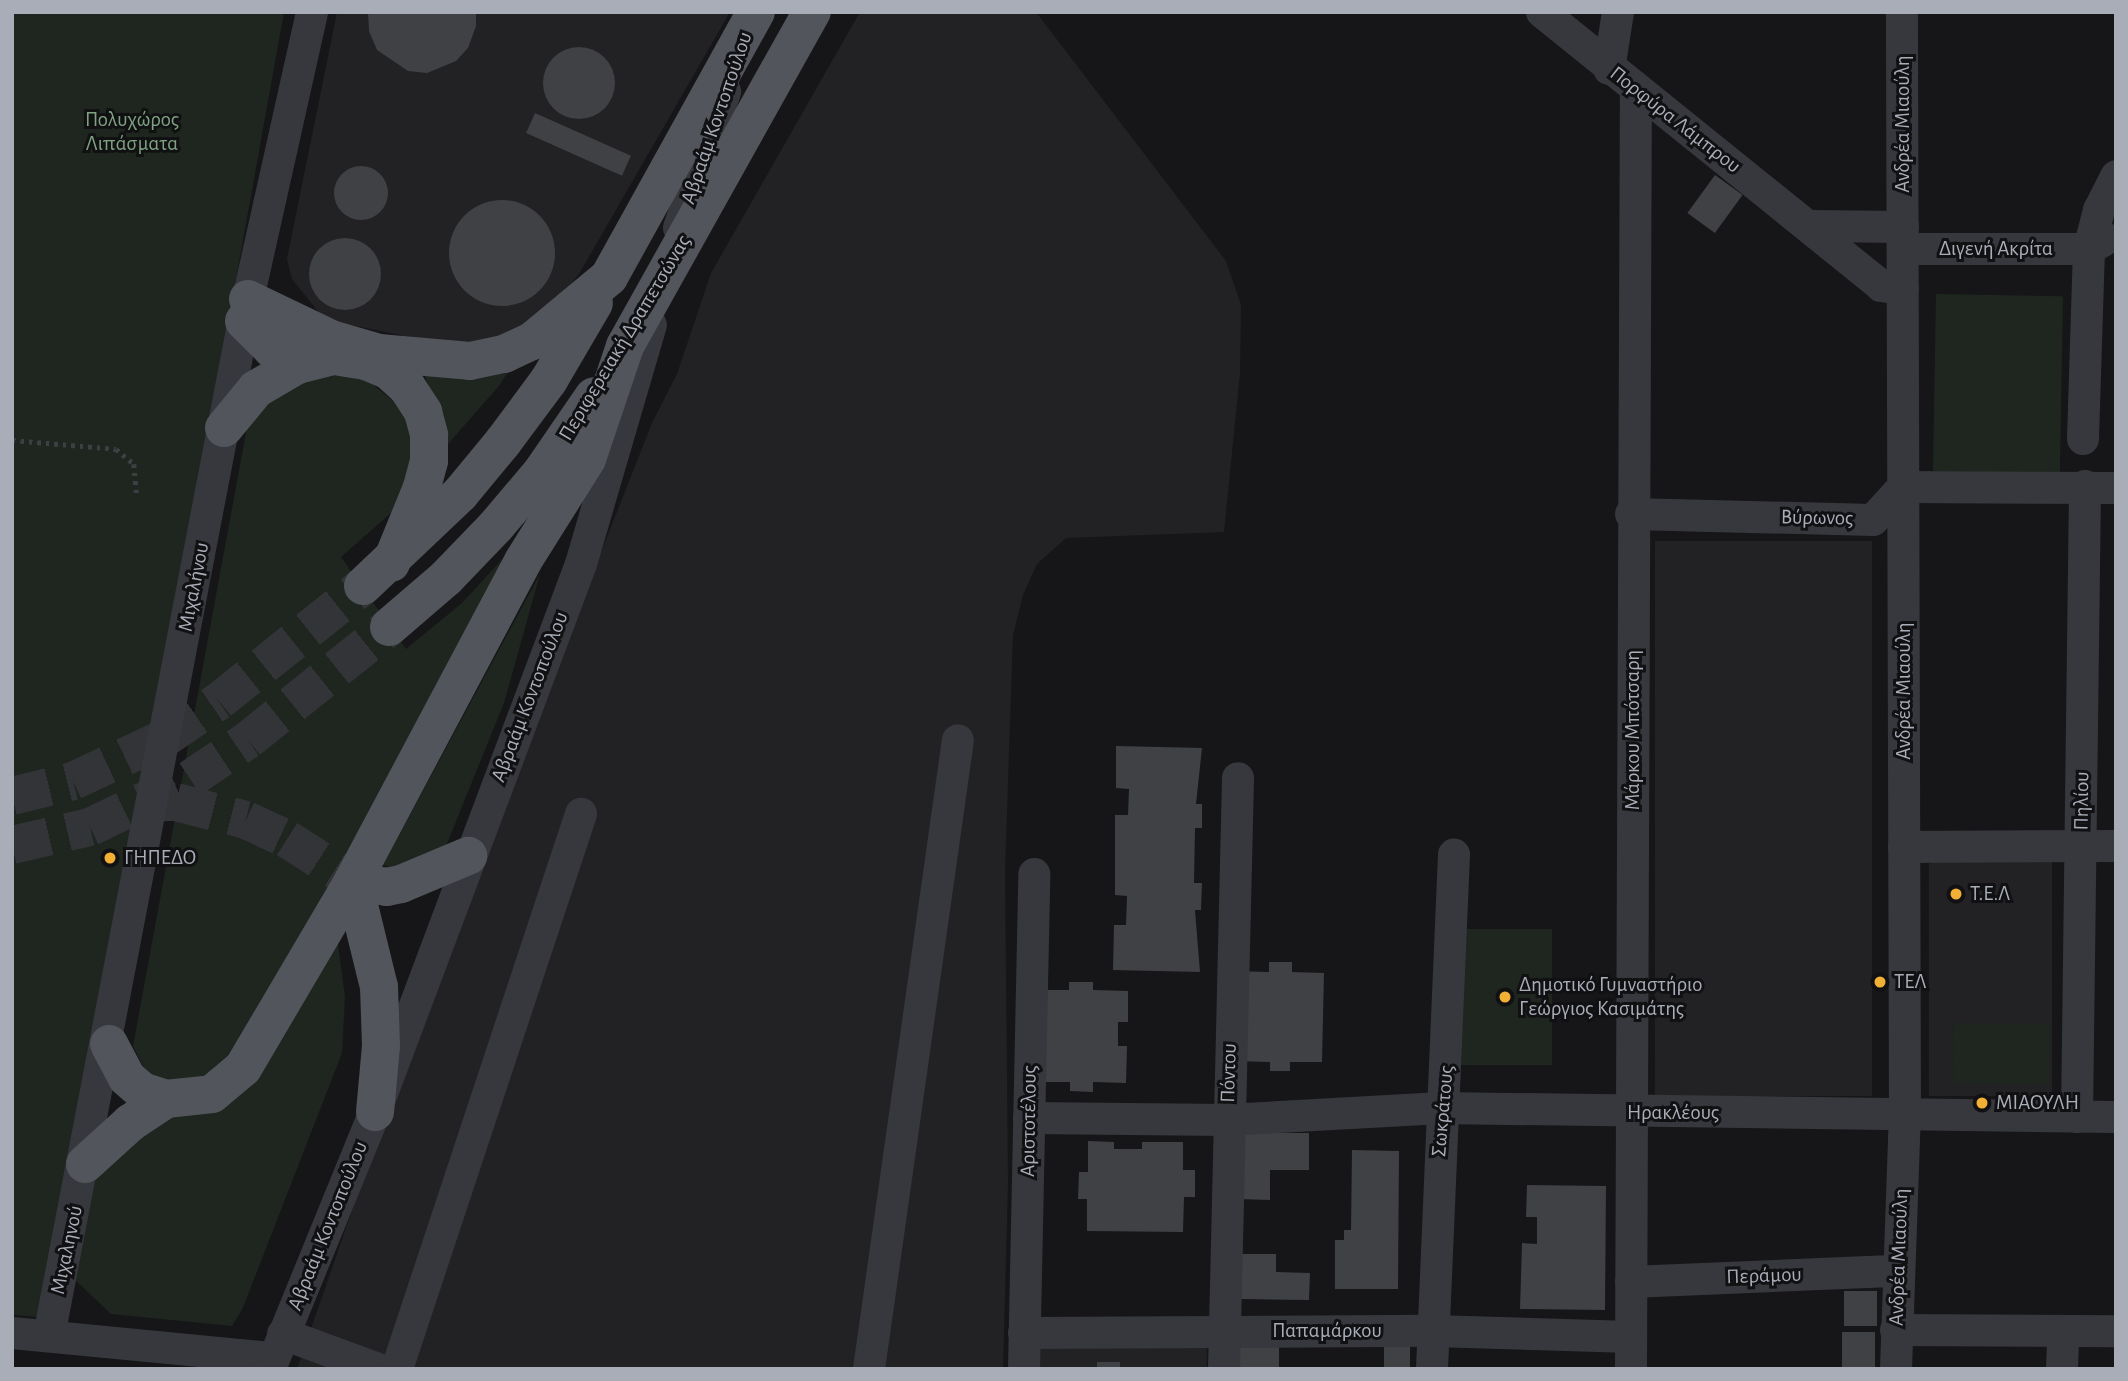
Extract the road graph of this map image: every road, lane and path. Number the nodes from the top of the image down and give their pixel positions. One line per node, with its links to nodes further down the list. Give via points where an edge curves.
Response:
1 (312, 12): 15 (street, Μιχαλήνου)
2 (755, 12): 13 (main road, bridge); 33 (street, Αβραάμ Κοντοπούλου, via 686,205 582,564)
3 (812, 12): 16 (main road, Περιφερειακή Δραπετσώνας, bridge)
4 (1542, 12): 7 (street, Πορφύρα Λάμπρου)
5 (1618, 12): 7 (street)
6 (1902, 12): 11 (street, Ανδρέα Μιαούλη)
7 (1609, 69): 8 (street, Πορφύρα Λάμπρου)
8 (1636, 91): 10 (street, Πορφύρα Λάμπρου); 24 (street, Μάρκου Μπότσαρη)
9 (2116, 177): 12 (street, via 2099,210)
10 (1811, 226): 11 (street); 14 (street, Πορφύρα Λάμπρου, via 1881,286)
11 (1903, 238): 12 (street, Διγενή Ακρίτα); 14 (street, Ανδρέα Μιαούλη)
12 (2103, 241): 19 (street)
13 (609, 277): 15 (main road, via 541,335 513,351 460,362 379,353); 17 (main road, via 548,380 460,494 377,575 429,461 424,412 398,379 366,360 334,356)
14 (1903, 289): 21 (street, Ανδρέα Μιαούλη)
15 (246, 310): 17 (main road, via 272,349); 18 (street, Μιχαλήνου)
16 (625, 346): 25 (main road, Περιφερειακή Δραπετσώνας, via 565,439 496,526); 35 (main road, via 587,459 523,561)
17 (297, 365): 18 (main road, via 256,389)
18 (224, 428): 36 (street, Μιχαλήνου)
19 (2083, 439)
20 (12, 440): 23 (path, via 116,449 134,464)
21 (1903, 487): 22 (street); 24 (street, Βύρωνος, via 1872,520); 31 (street, Ανδρέα Μιαούλη)
22 (2100, 487): 29 (street, Πηλίου)
23 (137, 496)
24 (1631, 514): 40 (street, Μάρκου Μπότσαρη)
25 (389, 627)
26 (958, 740): 62 (street)
27 (1238, 778): 45 (street, Πόντου)
28 (581, 814): 61 (street)
29 (2081, 845): 30 (street); 31 (street); 42 (street, Πηλίου)
30 (2116, 846)
31 (1904, 847): 41 (street, Ανδρέα Μιαούλη)
32 (1454, 854): 38 (street, Σωκράτους, via 1449,1046)
33 (468, 856): 35 (main road, via 386,887); 39 (street, Αβραάμ Κοντοπούλου)
34 (1034, 874): 44 (street, Αριστοτέλους)
35 (353, 881): 37 (main road, via 243,1068 212,1094); 39 (main road, via 380,987 381,1046)
36 (109, 1044): 37 (main road, via 127,1078); 46 (street, Μιχαλήνου)
37 (166, 1099): 46 (main road, via 130,1123)
38 (1441, 1108): 40 (street, Ηρακλέους); 45 (street, Ηρακλέους); 51 (street, Σωκράτους)
39 (374, 1112): 58 (street, Αβραάμ Κοντοπούλου)
40 (1632, 1113): 41 (street, Ηρακλέους); 48 (street, Μάρκου Μπότσαρη)
41 (1905, 1114): 42 (street, Ηρακλέους); 47 (street, Ανδρέα Μιαούλη)
42 (2077, 1117): 43 (street, Ηρακλέους)
43 (2116, 1117)
44 (1029, 1118): 45 (street, Ηρακλέους); 55 (street, Αριστοτέλους)
45 (1227, 1120): 50 (street, Πόντου)
46 (85, 1164): 56 (street, Μιχαληνού)
47 (1898, 1270): 48 (street, Περάμου); 49 (street, Ανδρέα Μιαούλη)
48 (1631, 1282): 57 (street, Μάρκου Μπότσαρη)
49 (1896, 1330): 52 (street); 67 (street, Ανδρέα Μιαούλη)
50 (1226, 1331): 51 (street, Παπαμάρκου); 55 (street, Παπαμάρκου); 64 (street, Πόντου)
51 (1432, 1331): 57 (street, Παπαμάρκου); 65 (street, Σωκράτους)
52 (2063, 1331): 53 (street); 68 (street)
53 (2116, 1331)
54 (12, 1333): 56 (street)
55 (1024, 1333): 63 (street, Αριστοτέλους)
56 (49, 1336): 59 (street)
57 (1631, 1337): 66 (street, Μάρκου Μπότσαρη)
58 (276, 1354): 59 (street); 60 (street)
59 (138, 1355)
60 (378, 1369)
61 (397, 1369)
62 (869, 1369)
63 (1024, 1369)
64 (1224, 1369)
65 (1432, 1369)
66 (1631, 1369)
67 (1896, 1369)
68 (2062, 1369)

